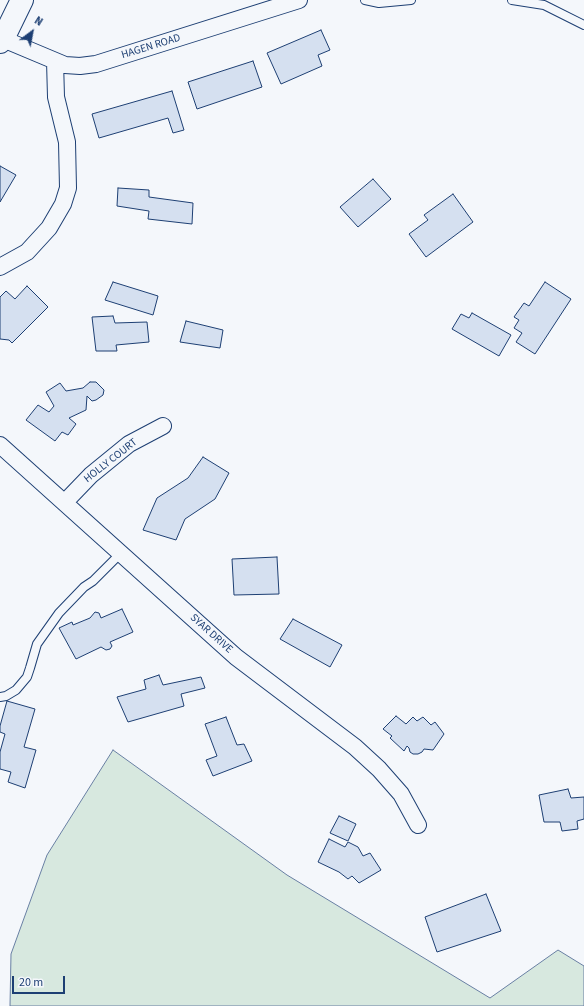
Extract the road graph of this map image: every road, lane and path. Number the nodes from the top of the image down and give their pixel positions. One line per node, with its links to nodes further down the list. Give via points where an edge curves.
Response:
1 (22, 0): 7 (main road)
2 (299, 0): 8 (street, HAGEN ROAD, via 96,64 66,65)
3 (365, 0): 4 (lane, via 379,3)
4 (411, 0)
5 (512, 0): 6 (lane, via 544,5)
6 (584, 25)
7 (2, 41): 8 (street, HAGEN ROAD)
8 (55, 61): 9 (street, via 56,97 67,142 68,188 63,204 49,228 27,252)
9 (0, 267)
10 (163, 426): 12 (street, HOLLY COURT, via 129,444 91,475)
11 (0, 445): 12 (street, SYAR DRIVE)
12 (65, 502): 13 (street, SYAR DRIVE)
13 (121, 553): 14 (lane, via 59,613 36,644 27,677 16,690); 15 (street, SYAR DRIVE, via 236,657 355,747 401,794)
14 (0, 697)
15 (418, 825)

